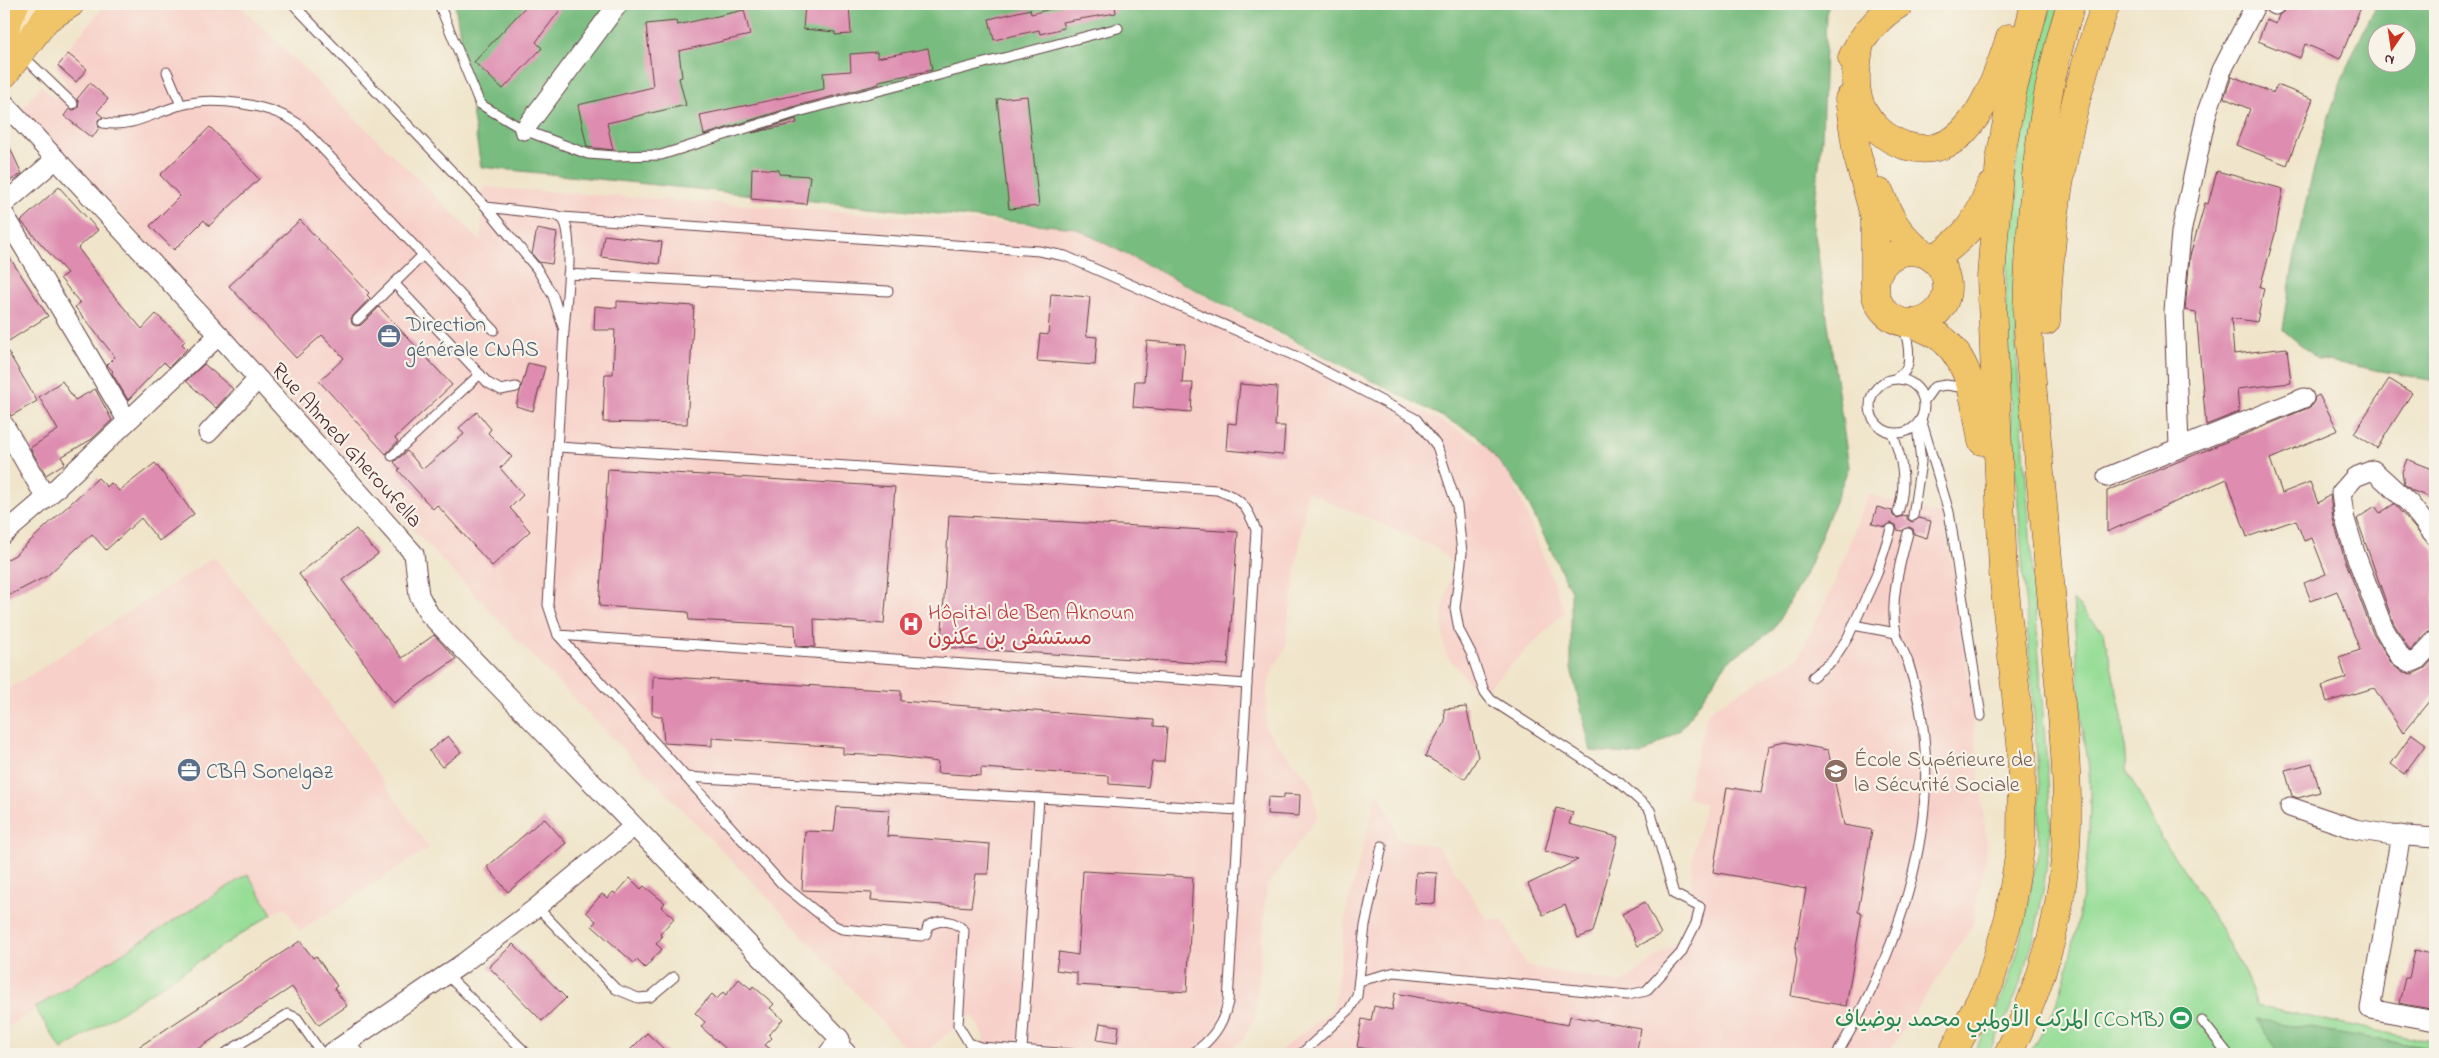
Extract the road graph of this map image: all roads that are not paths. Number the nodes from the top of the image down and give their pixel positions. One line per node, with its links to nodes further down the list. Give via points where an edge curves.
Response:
1 (23, 4): 13 (main road)
2 (70, 4): 12 (main road)
3 (293, 4): 27 (lane)
4 (440, 4): 22 (lane, via 480,104)
5 (618, 4): 22 (street)
6 (1899, 4): 15 (main road, via 1874,24)
7 (2022, 4): 15 (main road, via 1989,95 1976,117 1960,134 1939,146 1917,149 1899,144 1882,135 1870,121 1860,105 1857,88)
8 (2035, 4): 25 (main road, via 2013,89)
9 (2071, 4): 56 (main road, via 2053,73 2032,208 2027,315)
10 (2106, 4): 56 (main road, via 2071,120 2054,210 2047,288)
11 (2256, 4): 54 (street, via 2222,70 2207,112 2181,233 2174,311)
12 (46, 9): 16 (main road)
13 (7, 22)
14 (1118, 28): 22 (lane, via 798,112 661,155 588,154)
15 (1860, 42): 23 (main road, via 1852,58 1848,83)
16 (12, 64): 19 (lane)
17 (167, 72): 20 (lane)
18 (4, 103): 24 (street, Rue Ahmed Gheroufella)
19 (73, 104)
20 (181, 105): 21 (lane, via 124,125); 30 (lane, via 230,103 269,110 291,119)
21 (103, 123)
22 (524, 130)
23 (1856, 137): 31 (main road, via 1867,152 1890,219 1899,234); 33 (main road, via 1857,154 1875,218)
24 (56, 159): 26 (street); 40 (street, Rue Ahmed Gheroufella)
25 (2000, 160): 31 (main road, via 1982,208 1969,231); 65 (main road, via 1990,277)
26 (4, 204)
27 (486, 207): 29 (lane, via 555,214); 39 (lane, via 537,269 553,296)
28 (4, 214): 48 (street)
29 (562, 218): 32 (lane, via 566,226); 84 (lane, via 1039,251 1065,256 1302,359 1416,418 1437,446 1457,506 1462,553 1455,608 1459,630 1484,691 1491,700 1620,783 1650,810 1674,894 1700,907 1681,953 1646,991 1628,995 1395,972)
30 (423, 255): 34 (lane); 38 (lane)
31 (1927, 256): 33 (main road, via 1908,251 1896,254 1886,261); 37 (main road, via 1946,277 1945,299 1932,316)
32 (568, 274): 35 (lane); 39 (lane)
33 (1875, 282): 37 (main road, via 1880,306 1888,316)
34 (394, 284): 36 (lane); 41 (lane)
35 (888, 291)
36 (357, 320)
37 (1906, 322): 43 (lane, via 1907,366); 45 (main road, via 1931,332 1954,349)
38 (494, 330)
39 (564, 330): 53 (lane)
40 (219, 336): 42 (street, Rue Ahmed Gheroufella); 48 (street)
41 (480, 374): 44 (lane, via 495,388); 55 (lane)
42 (258, 379): 51 (street); 77 (street, Rue Ahmed Gheroufella, via 414,554 419,595 429,614)
43 (1895, 379): 47 (lane, via 1916,386); 52 (lane, via 1875,389 1869,407 1876,424)
44 (516, 387)
45 (1972, 390): 47 (lane, via 1946,384 1934,387); 65 (main road)
46 (2304, 398): 54 (street)
47 (1924, 401): 49 (lane)
48 (127, 420): 58 (street)
49 (1919, 422): 52 (lane, via 1901,434); 60 (lane, via 1921,462); 72 (lane, via 1948,512)
50 (4, 425): 58 (street)
51 (208, 433)
52 (1892, 433): 59 (lane, via 1903,468)
53 (558, 446): 68 (lane, via 548,605); 71 (lane, via 1217,490 1237,498 1246,506 1256,530)
54 (2179, 446): 57 (street)
55 (392, 456)
56 (2041, 467): 101 (main road, via 2067,824 2062,880 2048,951 2034,998)
57 (2107, 477)
58 (46, 498): 63 (street)
59 (1898, 512)
60 (1913, 516)
61 (1891, 529): 66 (lane, via 1876,576)
62 (1908, 533): 67 (lane, via 1896,586)
63 (4, 534)
64 (2435, 536): 69 (street, via 2409,502 2372,470 2355,477 2341,493 2355,553 2383,627 2401,658 2409,663 2418,660)
65 (2003, 572): 100 (main road, via 2022,752 2019,864 2009,917 1990,982)
66 (1853, 624): 67 (lane); 70 (lane, via 1833,660)
67 (1896, 633): 99 (lane, via 1914,683 1922,720 1924,810 1912,872 1894,935 1869,996)
68 (558, 635): 71 (lane); 73 (lane)
69 (2435, 641)
70 (1812, 677)
71 (1247, 684): 76 (lane)
72 (1980, 716)
73 (686, 777): 74 (lane); 89 (lane, via 782,884 842,929 921,936 926,934 928,926 936,922 956,923 964,930 958,1025 962,1034 980,1047)
74 (1039, 798): 76 (lane); 89 (lane)
75 (2290, 807): 78 (street, via 2355,829)
76 (1239, 810): 97 (lane, via 1228,1002 1217,1031)
77 (633, 827): 81 (street); 87 (street, Rue Ahmed Gheroufella)
78 (2401, 835): 79 (street); 86 (street, via 2370,1010)
79 (2435, 838)
80 (1382, 846): 84 (lane, via 1365,926)
81 (537, 907): 82 (street); 83 (lane, via 616,989 638,998 650,997)
82 (446, 974): 88 (street); 93 (lane)
83 (674, 976)
84 (1359, 981): 98 (lane, via 1357,996 1348,1010)
85 (2202, 1021): 102 (lane)
86 (2435, 1021)
87 (840, 1039): 94 (street); 95 (lane)
88 (354, 1048): 92 (street)
89 (1022, 1050): 96 (lane)
90 (224, 1054): 91 (lane, via 288,1014 297,1018)
91 (322, 1054)
92 (330, 1054)
93 (528, 1054)
94 (828, 1054)
95 (854, 1054)
96 (1072, 1054)
97 (1192, 1054)
98 (1301, 1054)
99 (1837, 1054)
100 (1952, 1054)
101 (2008, 1054)
102 (2228, 1054)

